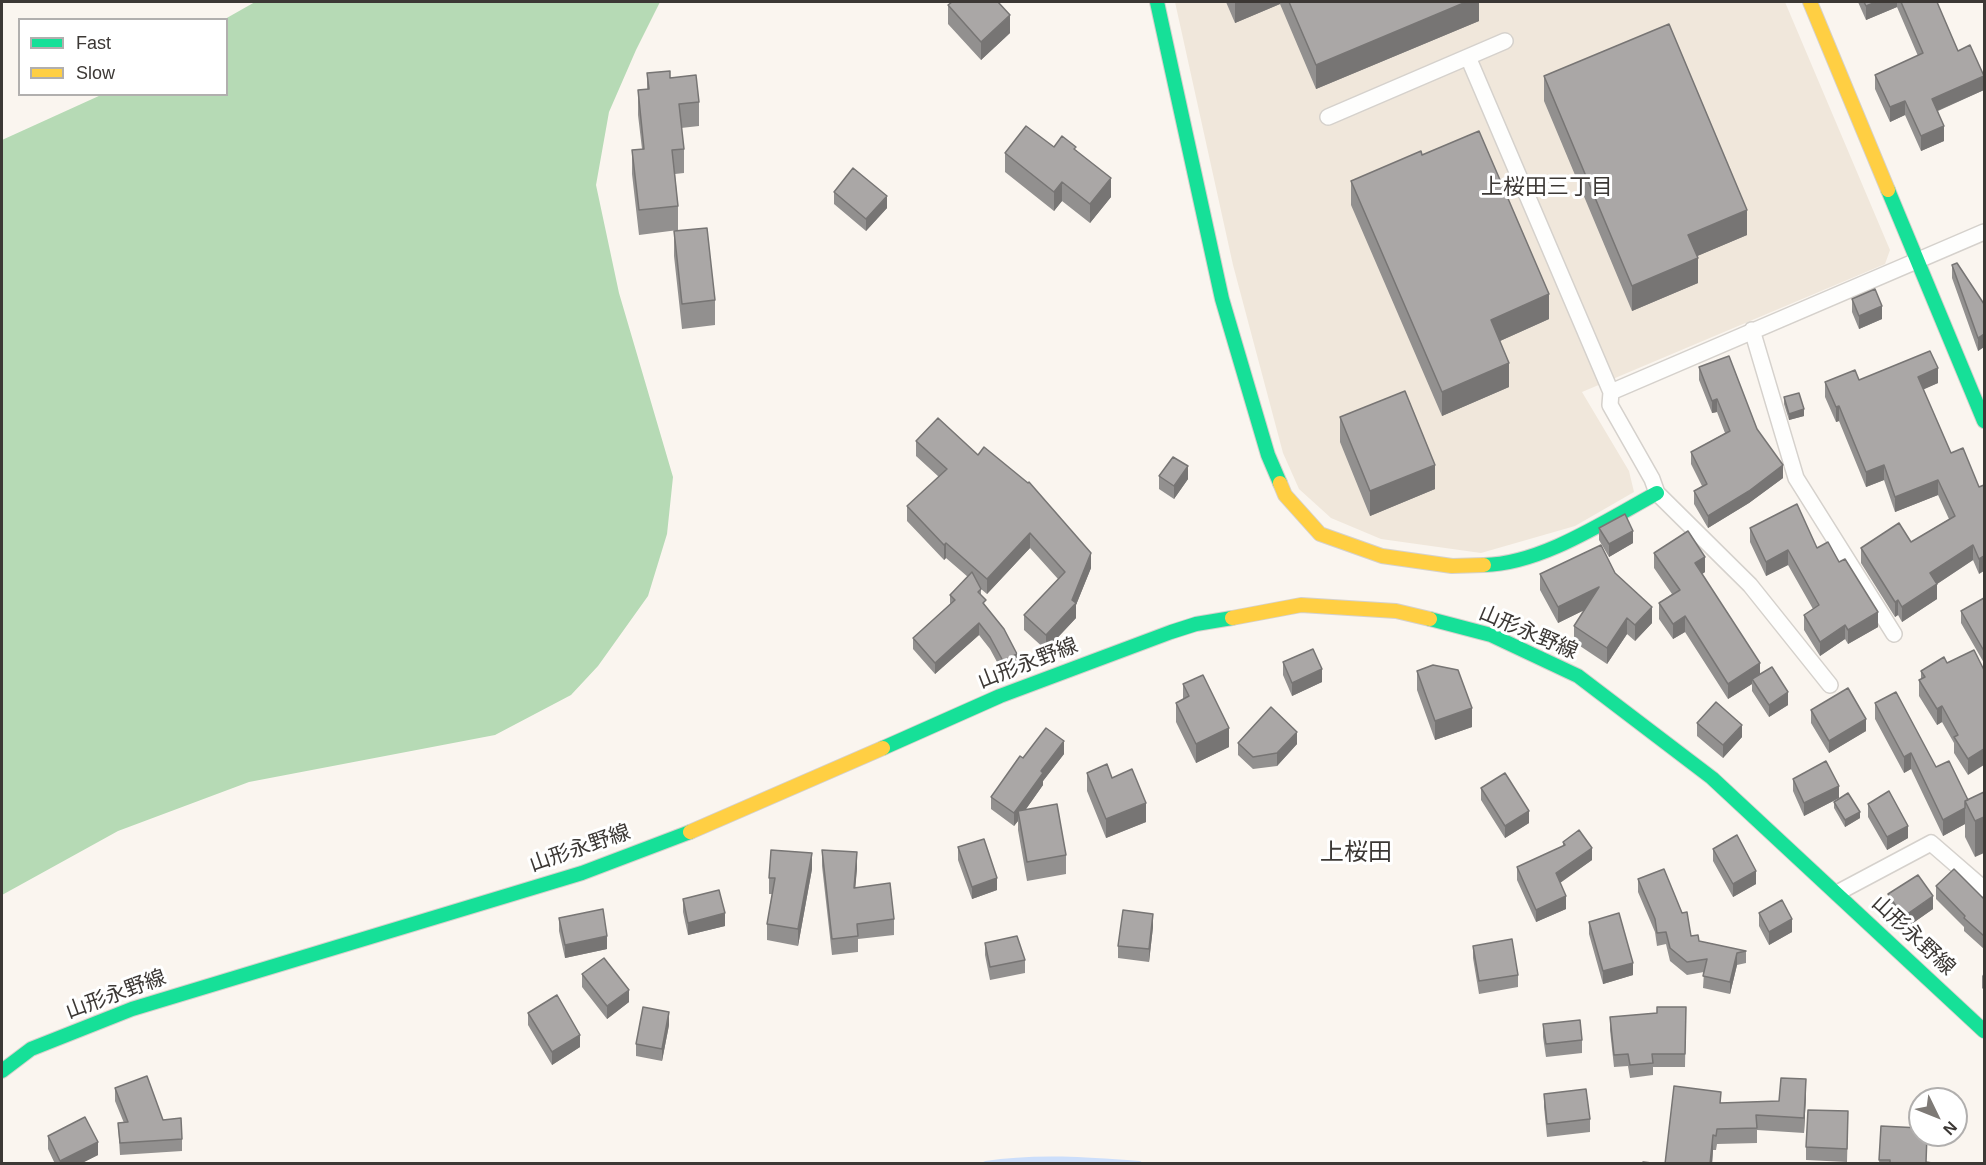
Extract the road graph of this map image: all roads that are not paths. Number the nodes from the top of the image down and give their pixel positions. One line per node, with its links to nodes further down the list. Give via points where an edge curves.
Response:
1 (1157, 2): 11 (main road, via 1222,299 1268,455 1285,495 1320,534 1382,556 1452,566 1499,565 1561,546)
2 (1810, 2): 7 (main road)
3 (1504, 41): 4 (street)
4 (1468, 57): 5 (street); 9 (street)
5 (1328, 117)
6 (1984, 232): 7 (street)
7 (1919, 260): 8 (street); 10 (main road)
8 (1752, 330): 9 (street); 12 (street, via 1796,478)
9 (1611, 392): 11 (street, via 1610,405)
10 (1984, 421)
11 (1657, 493): 13 (street, via 1750,585)
12 (1894, 634)
13 (1830, 685)
14 (1984, 890): 15 (street, via 1931,843)
15 (1838, 893): 16 (main road, 山形永野線); 17 (main road, 山形永野線, via 1712,778 1578,676 1491,635 1396,612 1301,606 1171,632 1000,696 716,822 582,873 132,1009 31,1049)
16 (1984, 1031)
17 (2, 1071)

